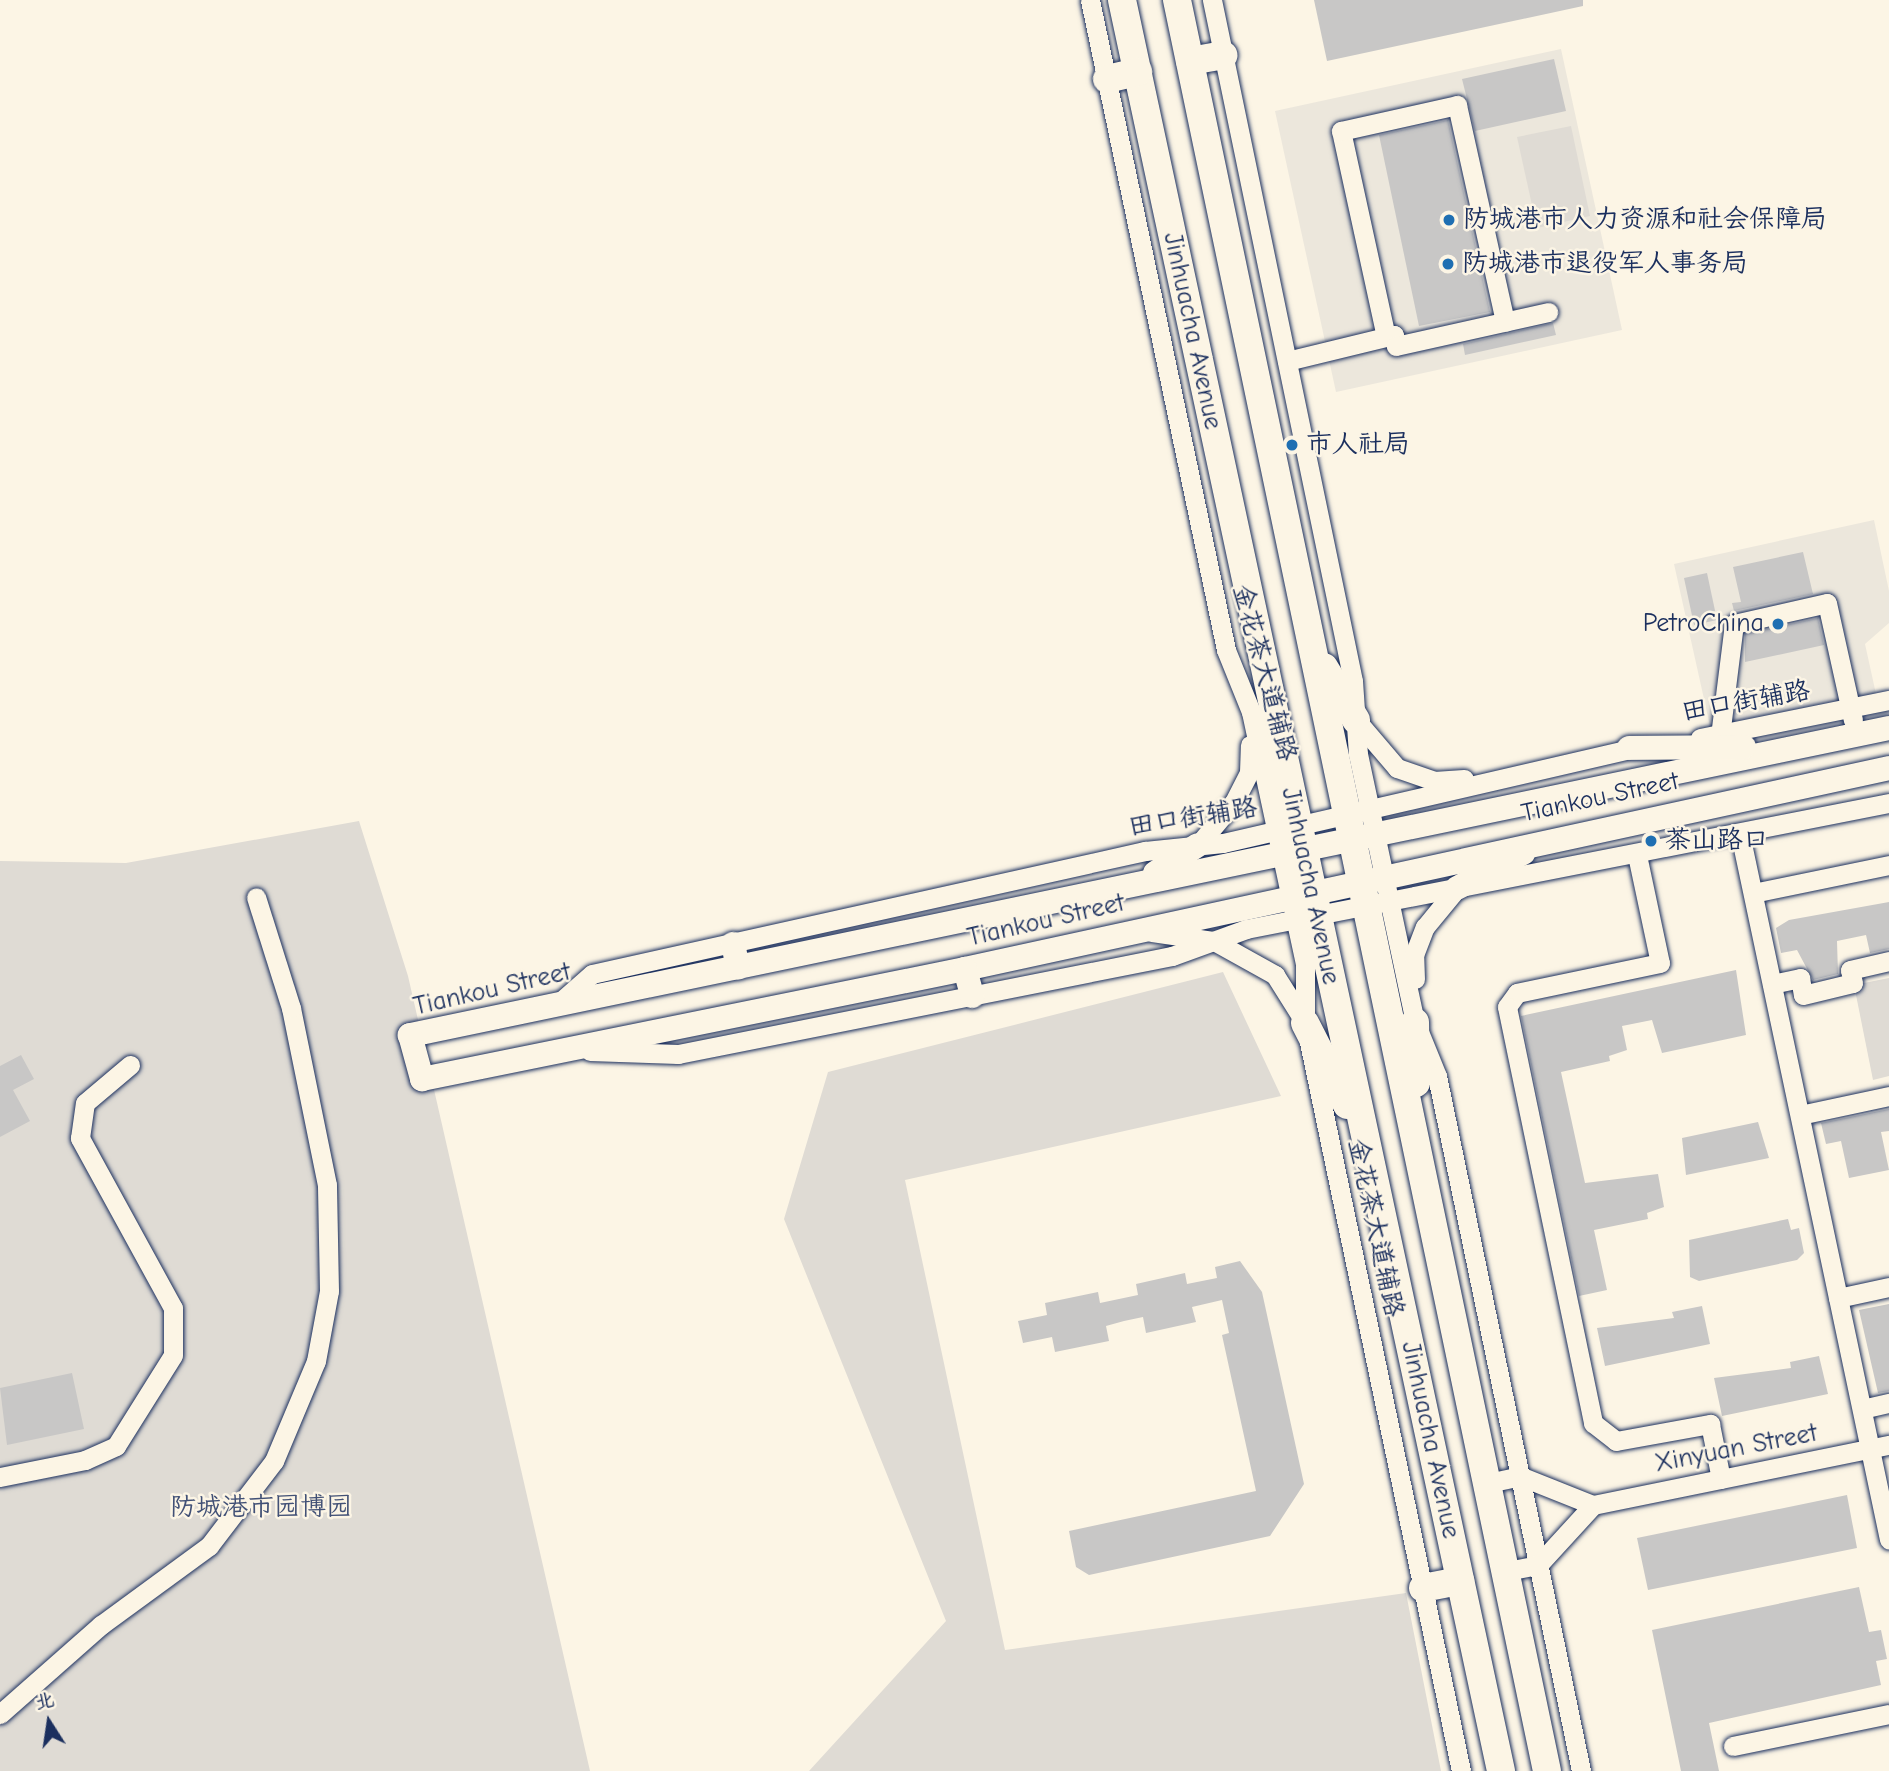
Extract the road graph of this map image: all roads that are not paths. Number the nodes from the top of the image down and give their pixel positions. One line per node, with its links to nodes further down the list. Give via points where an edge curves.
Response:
1 (1090, 0): 8 (street, 金花茶大道辅路)
2 (1122, 0): 7 (highway, Jinhuacha Avenue)
3 (1177, 0): 6 (highway, Jinhuacha Avenue)
4 (1212, 0): 5 (street)
5 (1223, 55): 6 (highway); 12 (street)
6 (1190, 61): 13 (highway, Jinhuacha Avenue)
7 (1138, 72): 8 (highway); 28 (highway, Jinhuacha Avenue)
8 (1107, 79): 16 (street, 金花茶大道辅路, via 1226,650)
9 (1548, 312): 10 (street)
10 (1505, 322): 11 (street, via 1396,346 1394,335); 11 (street, via 1457,105 1341,131)
11 (1386, 337): 12 (street)
12 (1287, 361): 17 (street)
13 (1313, 649): 17 (highway); 26 (highway, Jinhuacha Avenue)
14 (1889, 700): 15 (street, 田口街辅路)
15 (1850, 709): 19 (street); 20 (street, 田口街辅路); 20 (street, via 1827,603 1734,624)
16 (1251, 712): 28 (street, 金花茶大道辅路); 30 (street, via 1249,772)
17 (1356, 720): 24 (street, via 1397,768 1434,781); 26 (street)
18 (1889, 728): 19 (main road, Tiankou Street)
19 (1856, 735): 21 (main road, Tiankou Street)
20 (1720, 736): 22 (street, 田口街辅路)
21 (1801, 746): 22 (main road); 26 (main road, Tiankou Street)
22 (1629, 748): 24 (street, 田口街辅路)
23 (1889, 768): 29 (main road, Tiankou Street)
24 (1479, 779): 26 (street, 田口街辅路)
25 (1889, 803): 27 (street)
26 (1361, 824): 28 (main road, Tiankou Street); 35 (highway, Jinhuacha Avenue)
27 (1741, 834): 31 (street); 36 (street)
28 (1289, 839): 30 (street, 田口街辅路); 33 (main road, Tiankou Street); 38 (highway, Jinhuacha Avenue)
29 (1552, 839): 34 (main road); 35 (main road, Tiankou Street)
30 (1198, 845): 33 (main road); 41 (street, 田口街辅路, via 1104,859)
31 (1637, 855): 34 (street); 61 (street, via 1660,963 1517,993 1507,1007 1593,1423 1616,1441 1710,1424)
32 (1889, 865): 36 (street)
33 (1129, 886): 41 (main road, Tiankou Street)
34 (1457, 888): 35 (street); 47 (street, via 1425,927 1414,955)
35 (1375, 889): 38 (main road, Tiankou Street); 47 (street); 53 (highway, Jinhuacha Avenue)
36 (1753, 893): 44 (street)
37 (256, 897): 69 (street, via 291,1008 327,1185 330,1291 316,1360 274,1461 209,1546 101,1625)
38 (1303, 904): 39 (main road, Tiankou Street); 40 (street); 46 (street, 金花茶大道辅路); 52 (highway, Jinhuacha Avenue)
39 (1141, 930): 40 (street); 43 (main road, Tiankou Street)
40 (1214, 941): 45 (street, via 1172,956); 46 (street, via 1275,975)
41 (735, 955): 48 (main road, Tiankou Street, via 558,1004 410,1035 422,1079)
42 (1889, 961): 44 (street, via 1850,971 1853,983 1803,995 1800,978)
43 (965, 969): 45 (main road); 48 (main road, Tiankou Street)
44 (1772, 984): 51 (street)
45 (972, 996): 48 (street, via 678,1054)
46 (1305, 1023): 52 (highway); 68 (street, 金花茶大道辅路)
47 (1415, 1023): 53 (highway); 59 (street, via 1437,1076)
48 (562, 1050)
49 (130, 1065): 60 (street, via 85,1103 80,1138 173,1308 173,1356 116,1446 85,1461)
50 (1889, 1096): 51 (street)
51 (1800, 1115): 55 (street)
52 (1364, 1138): 67 (highway, Jinhuacha Avenue)
53 (1416, 1142): 62 (highway, Jinhuacha Avenue)
54 (1889, 1287): 55 (street)
55 (1838, 1298): 57 (street)
56 (1889, 1404): 57 (street)
57 (1862, 1409): 58 (street)
58 (1880, 1447): 61 (street, Xinyuan Street); 64 (street)
59 (1520, 1476): 62 (street); 63 (street); 65 (street)
60 (0, 1477)
61 (1721, 1479): 63 (street, Xinyuan Street)
62 (1488, 1483): 66 (highway, Jinhuacha Avenue)
63 (1592, 1505): 65 (street)
64 (1889, 1539)
65 (1538, 1565): 66 (street); 75 (street)
66 (1506, 1572): 74 (highway, Jinhuacha Avenue)
67 (1460, 1581): 68 (highway); 73 (highway, Jinhuacha Avenue)
68 (1423, 1588): 72 (street, 金花茶大道辅路)
69 (0, 1714)
70 (1889, 1714): 71 (street)
71 (1734, 1746)
72 (1461, 1771)
73 (1501, 1771)
74 (1547, 1771)
75 (1581, 1771)

